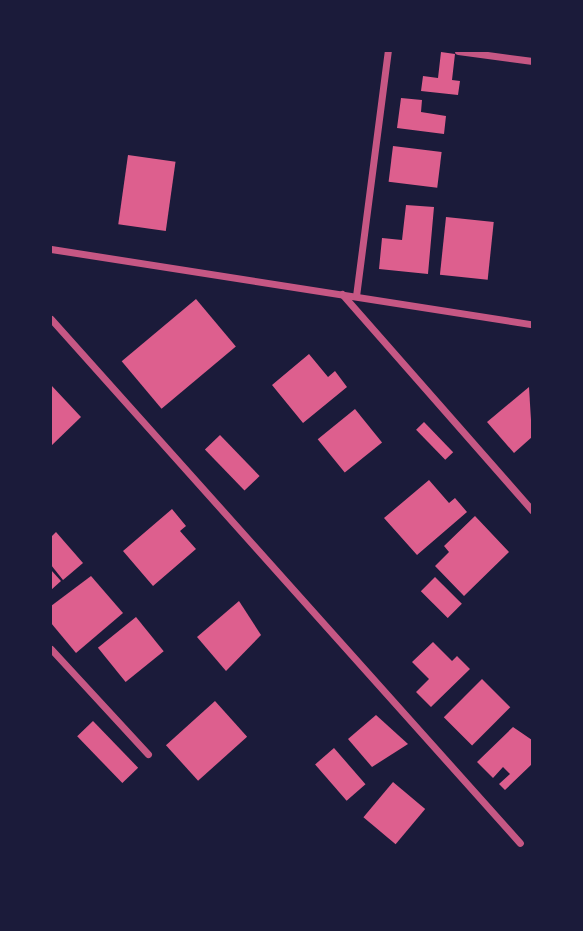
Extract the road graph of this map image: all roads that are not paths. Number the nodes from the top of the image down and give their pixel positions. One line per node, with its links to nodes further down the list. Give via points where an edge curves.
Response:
1 (388, 51): 6 (street)
2 (458, 51): 3 (street)
3 (532, 61)
4 (51, 249): 5 (street)
5 (341, 294): 6 (street); 9 (street)
6 (356, 296): 8 (street)
7 (51, 319): 12 (street)
8 (532, 324)
9 (532, 510)
10 (51, 649): 11 (street)
11 (148, 754)
12 (520, 843)

